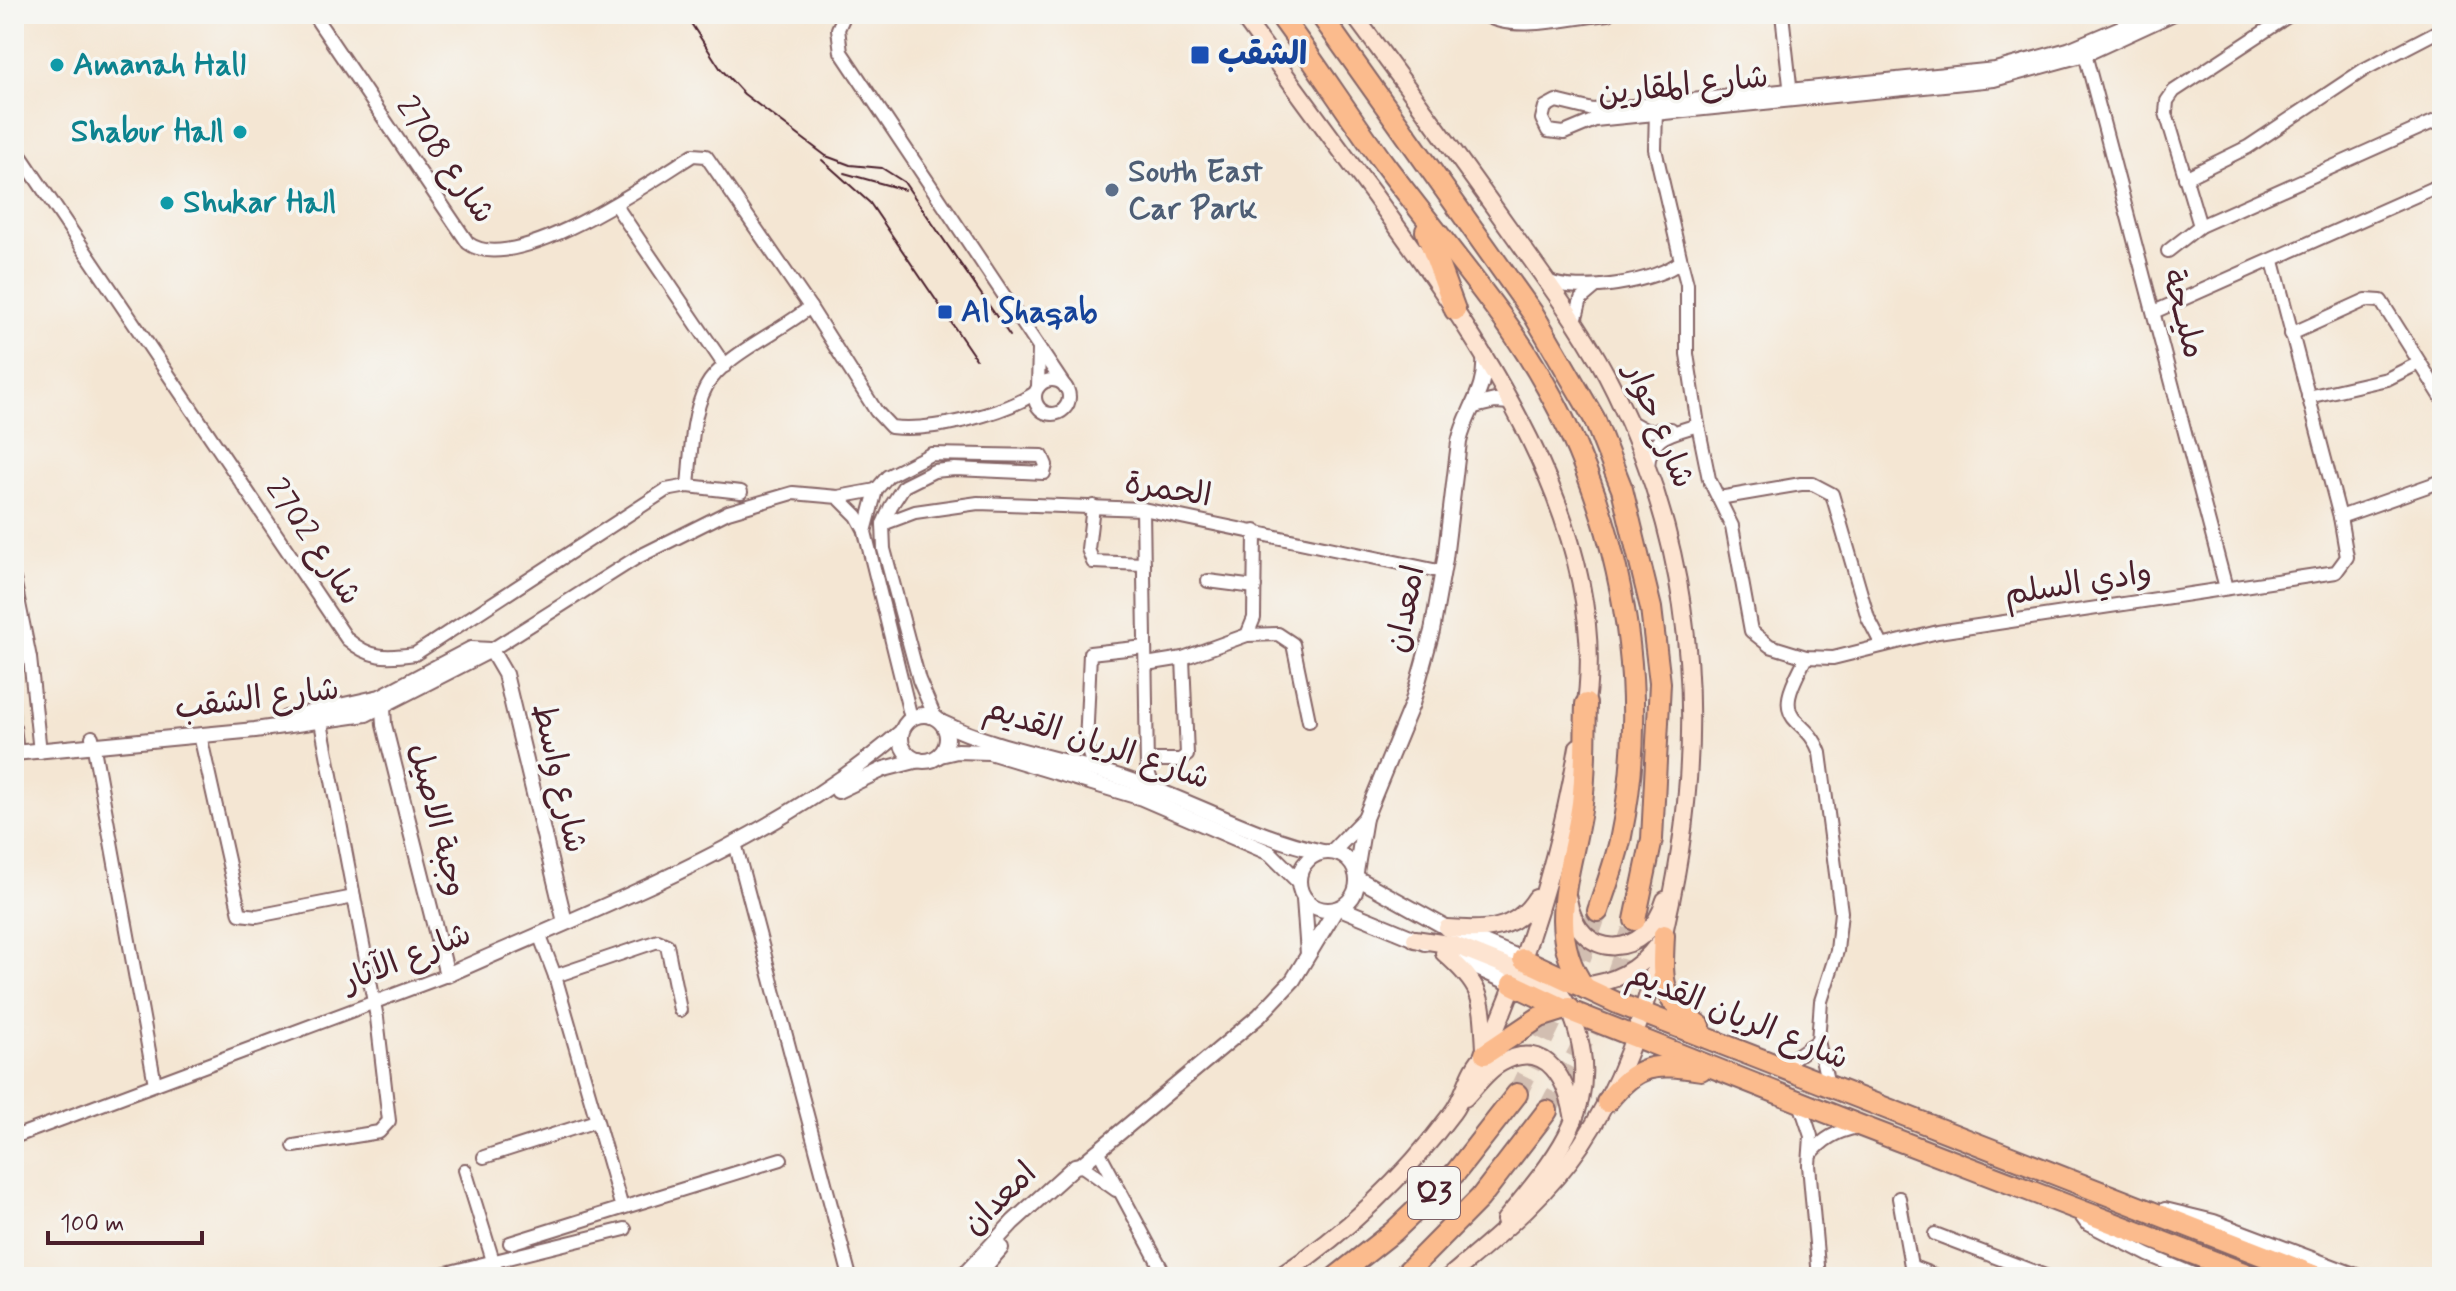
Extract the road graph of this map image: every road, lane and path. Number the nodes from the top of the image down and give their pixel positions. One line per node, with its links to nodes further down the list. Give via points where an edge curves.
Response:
1 (313, 14): 26 (street, شارع 2708, via 478,251 498,251 558,233)
2 (845, 14): 38 (street, via 838,29 841,52)
3 (1241, 14): 34 (main road)
4 (1262, 14): 18 (highway)
5 (1279, 14): 18 (highway)
6 (1320, 14): 17 (highway, شارع حوار)
7 (1330, 14): 17 (highway)
8 (1353, 14): 31 (main road, شارع حوار)
9 (1484, 14): 10 (street, via 1514,24)
10 (1608, 14)
11 (1782, 14): 19 (street)
12 (2151, 14): 16 (street, شارع المقارين)
13 (2174, 14): 16 (street, شارع المقارين)
14 (2291, 14): 23 (street, via 2174,91 2167,101)
15 (2442, 29): 23 (street, via 2365,69 2248,147)
16 (2084, 49): 19 (street, شارع المقارين, via 1970,73); 35 (street, مليــحة)
17 (1349, 55): 116 (highway, شارع حوار, via 1534,315 1594,418 1622,489 1651,608 1660,683 1652,839)
18 (1321, 72): 25 (highway)
19 (1791, 95): 20 (street, شارع المقارين)
20 (1658, 108): 20 (street, شارع المقارين, via 1586,110 1556,101 1545,107 1542,119 1548,131 1560,134 1588,121); 29 (street, via 1658,165)
21 (2442, 118): 27 (street)
22 (14, 146): 55 (street, شارع 2702, via 347,639 362,651 380,658 415,654 655,494)
23 (2185, 178): 27 (street)
24 (2442, 184): 30 (street)
25 (1414, 202): 34 (highway); 115 (highway, via 1510,329 1567,429 1611,547 1633,683 1621,835)
26 (616, 206): 33 (street, via 693,155 706,156); 41 (street)
27 (2200, 226): 28 (street)
28 (2168, 251)
29 (1681, 261): 32 (street, via 1659,276); 51 (street)
30 (2273, 261): 35 (street); 37 (street)
31 (1548, 281): 32 (street, via 1569,288); 36 (main road, شارع حوار)
32 (1596, 286): 36 (street, via 1581,299)
33 (810, 307): 41 (street); 48 (street, via 891,427 926,427)
34 (1455, 310): 39 (main road)
35 (2156, 311): 71 (street, مليــحة)
36 (1575, 321): 50 (main road, شارع حوار)
37 (2291, 334): 40 (street, via 2374,299 2381,301); 44 (street)
38 (1036, 337): 42 (street); 43 (street, via 1041,362)
39 (1484, 353): 46 (main road); 47 (street, امعدان, via 1484,383)
40 (2419, 363): 44 (street, via 2387,379); 45 (street)
41 (725, 366): 55 (street, via 703,394)
42 (1066, 388): 43 (street, via 1056,380); 49 (street, via 1066,406 1056,413)
43 (1037, 390): 48 (street); 49 (street)
44 (2308, 397): 62 (street)
45 (2442, 398)
46 (1511, 402): 47 (street); 82 (main road, via 1544,471 1579,580 1589,649)
47 (1474, 406): 67 (street, امعدان, via 1459,442)
48 (1008, 408): 49 (street)
49 (1043, 411)
50 (1628, 420): 52 (street, via 1647,431); 53 (main road, شارع حوار)
51 (1698, 425): 52 (street); 59 (street, via 1709,479)
52 (1683, 430): 53 (street, via 1653,445)
53 (1648, 469): 107 (main road, شارع حوار, via 1664,512 1687,642 1692,760)
54 (2442, 481): 62 (street)
55 (688, 486): 57 (street)
56 (876, 490): 58 (street, شارع الشقب); 63 (street, via 888,476 931,454 1042,456 1046,465 1044,473 955,469 922,474 896,496); 65 (street)
57 (741, 492)
58 (838, 497): 65 (street); 76 (street, شارع الشقب, via 810,492 774,496 671,537)
59 (1719, 498): 74 (street, via 1801,484 1832,494 1868,618); 78 (street, via 1732,526 1751,631 1763,643)
60 (1093, 506): 61 (street, الحمرة); 63 (street, الحمرة, via 978,503 915,512); 66 (street, via 1088,549 1093,562)
61 (1143, 509): 64 (street, الحمرة); 66 (street)
62 (2340, 517): 71 (street, وادي السلم, via 2347,553 2345,565 2336,572)
63 (883, 524): 87 (street, via 884,549 919,680)
64 (1255, 531): 67 (street, الحمرة); 70 (street)
65 (865, 532): 86 (street)
66 (1144, 564): 75 (street)
67 (1443, 572): 105 (street, امعدان, via 1412,704)
68 (14, 579): 72 (street)
69 (1208, 581): 70 (street)
70 (1255, 587): 73 (street, via 1254,618)
71 (2226, 588): 74 (street, وادي السلم)
72 (18, 618): 79 (street)
73 (1247, 635): 80 (street); 88 (street, via 1278,634 1293,644)
74 (1881, 643): 78 (street, وادي السلم, via 1833,658)
75 (1145, 647): 81 (street); 94 (street, via 1090,653)
76 (491, 650): 83 (street, شارع الشقب); 85 (street, شارع الشقب, via 471,649 380,697); 117 (street, شارع واسط, via 505,674)
77 (14, 654): 79 (street)
78 (1806, 657): 135 (street, via 1788,708 1820,753 1841,912 1837,951 1821,1001)
79 (30, 658): 95 (street)
80 (1183, 658): 81 (street); 100 (street, via 1187,755 1180,760)
81 (1146, 664): 100 (street)
82 (1586, 704): 111 (highway, via 1582,802)
83 (383, 708): 84 (street, شارع الشقب); 89 (street, وجبة الاصيل)
84 (366, 714): 85 (street, شارع الشقب); 89 (street, وجبة الاصيل)
85 (320, 717): 92 (street, شارع الشقب); 93 (street, شارع الشقب); 112 (street)
86 (911, 718): 87 (street, via 923,714); 91 (street)
87 (939, 720): 97 (street, via 947,740); 99 (street, شارع الريان القديم, via 992,742)
88 (1309, 721)
89 (384, 725): 125 (street, وجبة الاصيل)
90 (14, 727): 96 (street)
91 (901, 732): 98 (street, via 906,753); 104 (street, شارع الآثار)
92 (200, 735): 93 (street, شارع الشقب); 112 (street, via 240,914 257,916)
93 (93, 742): 95 (street, شارع الشقب); 140 (street)
94 (1086, 745): 99 (street); 101 (street)
95 (39, 748): 96 (street, شارع الشقب)
96 (15, 749)
97 (940, 755): 98 (street); 110 (street, شارع الريان القديم, via 989,752 1142,798 1270,853)
98 (919, 760): 104 (street, شارع الآثار, via 884,769)
99 (1066, 760): 101 (street, شارع الريان القديم)
100 (1147, 760): 102 (street, via 1137,776); 103 (street)
101 (1094, 768): 102 (street, شارع الريان القديم)
102 (1128, 779): 103 (street, شارع الريان القديم)
103 (1154, 789): 108 (street, شارع الريان القديم, via 1279,843)
104 (808, 804): 106 (street, شارع الآثار)
105 (1365, 818): 108 (street, امعدان); 109 (street, امعدان)
106 (735, 843): 117 (street, شارع الآثار); 171 (street)
107 (1682, 843): 111 (main road, via 1663,908 1649,934 1629,944 1607,947 1585,938); 120 (main road, شارع حوار)
108 (1327, 852): 109 (street, via 1349,860); 110 (street, via 1307,860)
109 (1357, 875): 114 (street, via 1353,897); 118 (street, شارع الريان القديم)
110 (1298, 881): 113 (street)
111 (1555, 884): 118 (main road, via 1510,923 1495,929); 124 (main road); 128 (highway, via 1564,940)
112 (354, 897): 129 (street)
113 (1304, 899): 114 (street, via 1315,908); 123 (street)
114 (1338, 909): 121 (street, شارع الريان القديم); 123 (street, امعدان)
115 (1598, 911)
116 (1635, 920)
117 (565, 922): 119 (street, شارع الآثار)
118 (1447, 928): 124 (street, شارع الريان القديم)
119 (539, 934): 125 (street, شارع الآثار); 126 (street)
120 (1664, 935): 128 (main road, via 1631,971); 133 (main road, شارع حوار); 136 (highway, via 1663,972 1671,1004)
121 (1415, 939): 122 (street, شارع الريان القديم); 124 (main road, via 1454,945)
122 (1444, 953): 124 (street, شارع الريان القديم); 137 (main road, via 1481,997)
123 (1308, 959): 152 (street, امعدان, via 1259,1016)
124 (1518, 972): 127 (main road); 128 (highway, شارع الريان القديم); 131 (highway, شارع الريان القديم); 137 (main road)
125 (447, 975): 129 (street, شارع الآثار)
126 (555, 976): 132 (street, via 658,941 667,945 672,957); 147 (street)
127 (1555, 984): 128 (main road); 131 (main road)
128 (1583, 986): 130 (highway, شارع الريان القديم)
129 (373, 1003): 140 (street, شارع الآثار); 151 (street, via 387,1127)
130 (1607, 1003): 131 (highway); 133 (highway, شارع الريان القديم); 134 (highway)
131 (1568, 1009): 134 (highway, شارع الريان القديم); 137 (highway, via 1528,1024); 148 (main road, via 1586,1077)
132 (680, 1010)
133 (1643, 1013): 134 (main road, شارع حوار); 136 (highway, شارع الريان القديم)
134 (1635, 1037): 139 (highway, شارع الريان القديم); 144 (main road, شارع حوار)
135 (1818, 1041): 138 (street, via 1795,1057); 141 (street)
136 (1745, 1052): 138 (highway, شارع الريان القديم)
137 (1485, 1054): 145 (main road)
138 (1770, 1063): 141 (highway, شارع الريان القديم)
139 (1737, 1076): 143 (highway, شارع الريان القديم); 144 (highway, via 1654,1066 1636,1072)
140 (155, 1084): 150 (street, شارع الآثار)
141 (1828, 1085): 159 (highway, شارع الريان القديم)
142 (1517, 1094): 176 (highway, Q3, via 1456,1172)
143 (1800, 1101): 149 (highway, شارع الريان القديم); 153 (street)
144 (1607, 1102): 166 (main road, شارع حوار, via 1560,1174 1527,1211)
145 (1455, 1110): 148 (main road, via 1502,1062 1531,1057 1559,1072 1570,1093); 175 (main road, via 1409,1166 1333,1242)
146 (1547, 1111): 177 (highway, Q3, via 1480,1198)
147 (596, 1121): 154 (street); 162 (street)
148 (1574, 1122): 166 (main road)
149 (1861, 1126): 153 (street, via 1839,1131); 161 (highway, شارع الريان القديم)
150 (14, 1137)
151 (294, 1146)
152 (1098, 1150): 156 (street, امعدان); 158 (street)
153 (1810, 1155): 179 (street)
154 (484, 1157)
155 (781, 1159): 162 (street)
156 (1081, 1165): 158 (street); 172 (street, امعدان, via 1013,1222); 173 (street, امعدان)
157 (465, 1170): 167 (street)
158 (1118, 1192): 174 (street)
159 (2105, 1194): 184 (highway, شارع الريان القديم); 185 (street, شارع الريان القديم, via 2214,1221)
160 (1899, 1198): 168 (street)
161 (2071, 1204): 182 (street, شارع الريان القديم, via 2086,1223); 183 (highway, شارع الريان القديم)
162 (622, 1208): 165 (street)
163 (625, 1229): 167 (street)
164 (1935, 1234): 181 (street)
165 (510, 1243)
166 (1481, 1249): 178 (main road)
167 (494, 1263): 169 (street); 170 (street)
168 (1913, 1272): 180 (street)
169 (430, 1277)
170 (498, 1277)
171 (850, 1277)
172 (962, 1277)
173 (976, 1277)
174 (1166, 1277)
175 (1279, 1277)
176 (1336, 1277)
177 (1402, 1277)
178 (1449, 1277)
179 (1819, 1277)
180 (1939, 1277)
181 (2048, 1277)
182 (2200, 1277)
183 (2254, 1277)
184 (2318, 1277)
185 (2362, 1277)

